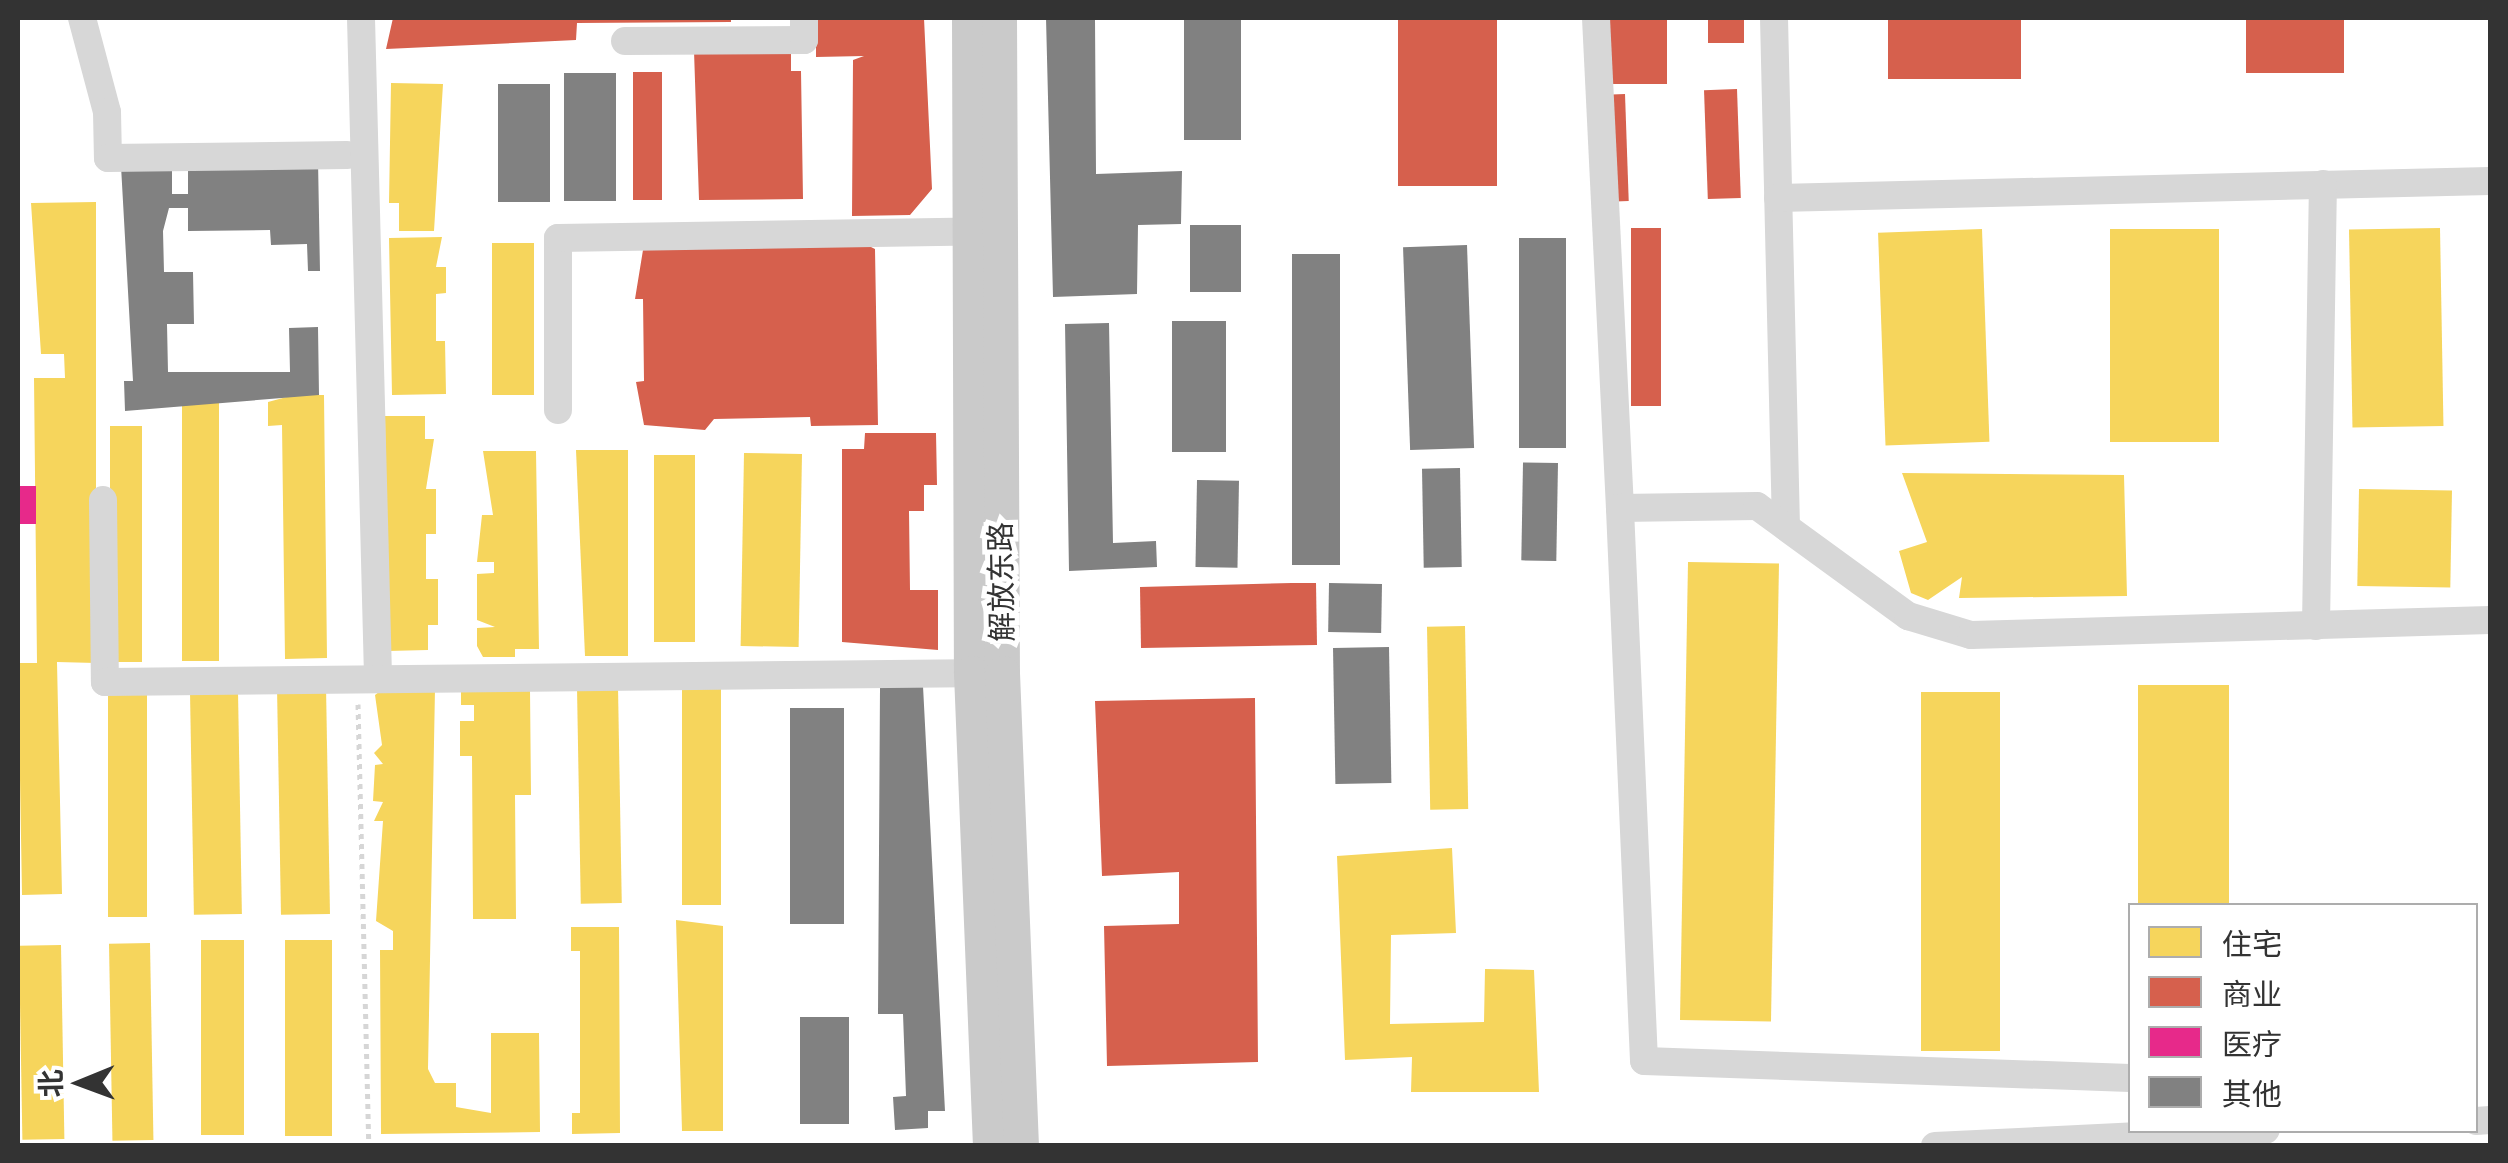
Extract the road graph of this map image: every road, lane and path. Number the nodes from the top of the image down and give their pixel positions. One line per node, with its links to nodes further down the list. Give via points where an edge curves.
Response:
1 (82, 18): 9 (street, via 107,112 108,158)
2 (361, 18): 21 (street)
3 (804, 18): 8 (street, via 804,40)
4 (969, 18): 13 (main road, 解放东路)
5 (1000, 18): 13 (main road, 解放东路)
6 (1596, 18): 16 (street)
7 (1774, 18): 12 (street)
8 (625, 41)
9 (347, 155)
10 (2490, 180): 11 (street)
11 (2323, 184): 12 (street); 19 (street)
12 (1778, 198): 17 (street)
13 (982, 232): 14 (street, via 558,238); 20 (main road, 解放东路)
14 (558, 410)
15 (103, 500): 21 (street, via 104,682)
16 (1620, 508): 17 (street, via 1757,506); 22 (street, via 1644,1061)
17 (1786, 527): 19 (street, via 1908,616 1972,635)
18 (2490, 620): 19 (street)
19 (2316, 626)
20 (987, 673): 21 (street); 25 (main road, 解放东路); 26 (main road, 解放东路)
21 (367, 679): 24 (path)
22 (2128, 1078)
23 (2204, 1133): 27 (street)
24 (368, 1146)
25 (990, 1146)
26 (1021, 1146)
27 (1935, 1146)

